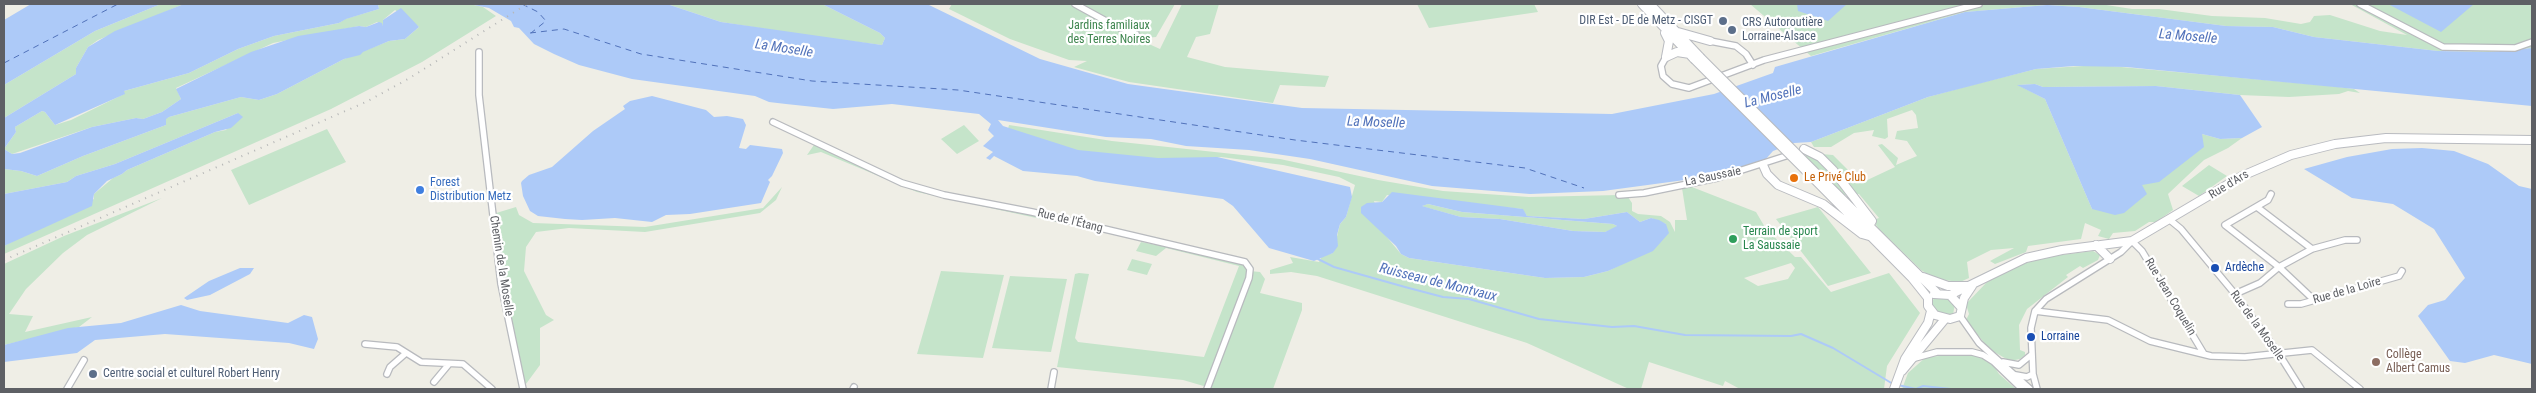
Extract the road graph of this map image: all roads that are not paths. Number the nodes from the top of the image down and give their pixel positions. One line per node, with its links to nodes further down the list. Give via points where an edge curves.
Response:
1 (1075, 4): 8 (street)
2 (1642, 4): 6 (main road)
3 (1650, 4): 7 (main road)
4 (1979, 4): 14 (street)
5 (2360, 4): 10 (street, via 2443,47 2515,48)
6 (1653, 18): 12 (main road); 13 (main road, via 1670,41)
7 (1675, 31): 9 (main road); 12 (main road)
8 (1136, 34)
9 (1710, 41): 12 (main road, via 1699,44); 14 (street, via 1736,46)
10 (2532, 42)
11 (479, 52): 64 (street, Chemin de la Moselle, via 479,95 501,284)
12 (1695, 55): 13 (main road, via 1677,52); 19 (main road, bridge)
13 (1666, 57): 14 (street, via 1661,69 1663,76 1672,84 1689,88)
14 (1753, 65)
15 (772, 122): 66 (street, Rue de l'Étang, via 910,186 1244,262 1250,269 1249,278)
16 (2532, 140): 23 (main road, Rue d'Ars, via 2386,138 2321,147 2254,170)
17 (1804, 150): 18 (street, La Saussaie); 24 (main road, via 1820,157 1833,170 1872,221)
18 (1763, 165): 21 (street, La Saussaie, via 1717,178); 25 (main road, via 1778,186 1823,204 1862,234)
19 (1817, 178): 24 (main road); 25 (main road)
20 (2270, 194): 22 (street, via 2268,200)
21 (1619, 195)
22 (2257, 207): 29 (street); 31 (street, via 2225,225)
23 (2170, 220): 27 (main road, Rue d'Ars); 36 (street, Rue de la Moselle)
24 (1869, 226): 33 (main road)
25 (1871, 236): 38 (main road)
26 (2357, 240): 29 (street)
27 (2132, 241): 28 (main road); 30 (street, Rue d'Ars); 48 (street, Rue Jean Coquelin, via 2142,251)
28 (2096, 245): 30 (main road); 34 (main road, via 2026,258)
29 (2312, 249): 31 (street)
30 (2110, 258): 43 (street, Rue d'Ars, via 2046,299)
31 (2279, 267): 36 (street, via 2260,283); 39 (street)
32 (2402, 271): 39 (street, Rue de la Loire, via 2399,276)
33 (1916, 273): 34 (main road, via 1941,285); 35 (main road)
34 (1972, 286): 37 (main road); 41 (main road)
35 (1937, 293): 37 (main road); 38 (main road)
36 (2235, 294): 49 (street, Rue de la Moselle)
37 (1950, 295): 41 (main road)
38 (1928, 298): 42 (main road)
39 (2314, 300): 40 (street, Rue de la Loire)
40 (2288, 304)
41 (1961, 307): 44 (main road)
42 (1931, 311): 45 (main road); 57 (main road, via 1928,323 1905,359)
43 (2036, 311): 48 (street, via 2108,320 2150,341); 50 (street, via 2031,322)
44 (1960, 316): 45 (main road); 53 (street, via 1979,343)
45 (1945, 319): 51 (main road)
46 (365, 344): 47 (street, via 397,347)
47 (406, 352): 54 (street, via 421,362); 58 (street)
48 (2204, 354): 49 (street, via 2245,357)
49 (2279, 354): 71 (street, Rue de la Moselle); 72 (street, via 2312,350)
50 (2031, 355): 55 (street); 59 (street)
51 (1915, 358): 57 (main road); 60 (street, via 1937,352 1977,353)
52 (84, 360): 62 (street)
53 (1999, 361): 55 (street); 60 (street)
54 (449, 364): 61 (street); 63 (street, via 463,364)
55 (2019, 365): 60 (street, via 2014,368)
56 (1054, 372): 65 (street)
57 (1901, 372): 67 (main road)
58 (387, 374)
59 (2033, 374): 60 (street); 70 (street)
60 (2013, 377): 68 (street); 69 (street)
61 (434, 382)
62 (68, 389)
63 (492, 389)
64 (523, 389)
65 (1051, 389)
66 (1207, 389)
67 (1894, 389)
68 (2022, 389)
69 (2030, 389)
70 (2037, 389)
71 (2301, 389)
72 (2360, 389)

